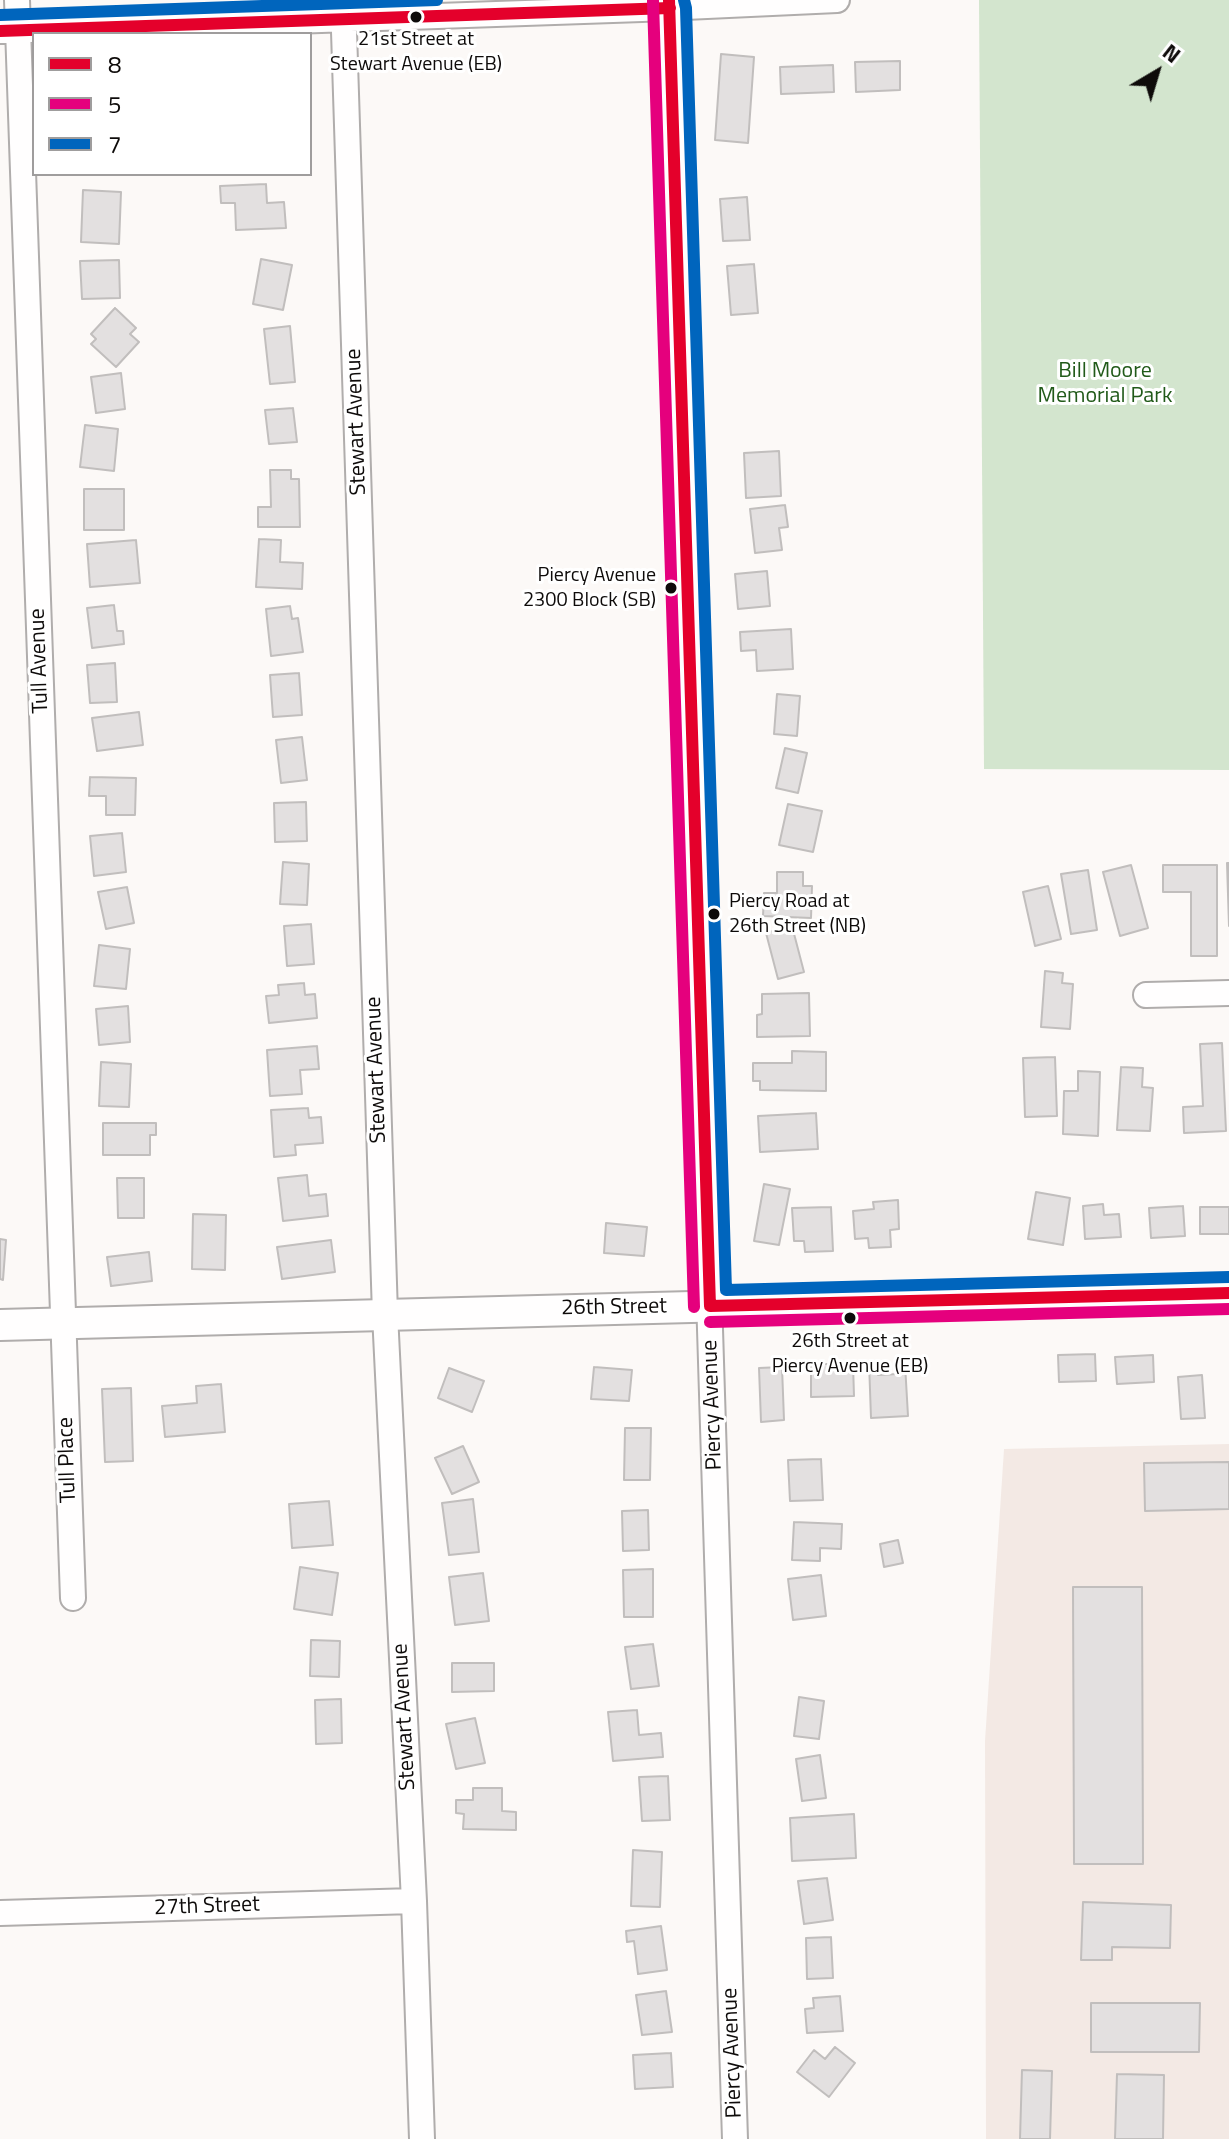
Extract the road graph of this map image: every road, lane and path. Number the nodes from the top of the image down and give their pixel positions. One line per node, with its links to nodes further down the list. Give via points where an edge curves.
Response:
1 (17, 0): 5 (street, Tull Avenue)
2 (837, 0): 3 (street)
3 (670, 4): 4 (street); 9 (street, Piercy Avenue)
4 (344, 9): 5 (street); 10 (street, Stewart Avenue)
5 (9, 31): 11 (street, Tull Avenue)
6 (1229, 993): 7 (street)
7 (1146, 995)
8 (1229, 1293): 9 (street, 26th Street)
9 (710, 1306): 10 (street, 26th Street); 17 (street, Piercy Avenue)
10 (385, 1314): 11 (street, 26th Street); 14 (street, Stewart Avenue)
11 (64, 1322): 12 (street, 26th Street); 13 (street, Tull Place)
12 (0, 1325)
13 (73, 1598)
14 (414, 1901): 15 (street, 27th Street); 16 (street, Stewart Avenue)
15 (0, 1913)
16 (422, 2139)
17 (735, 2139)

